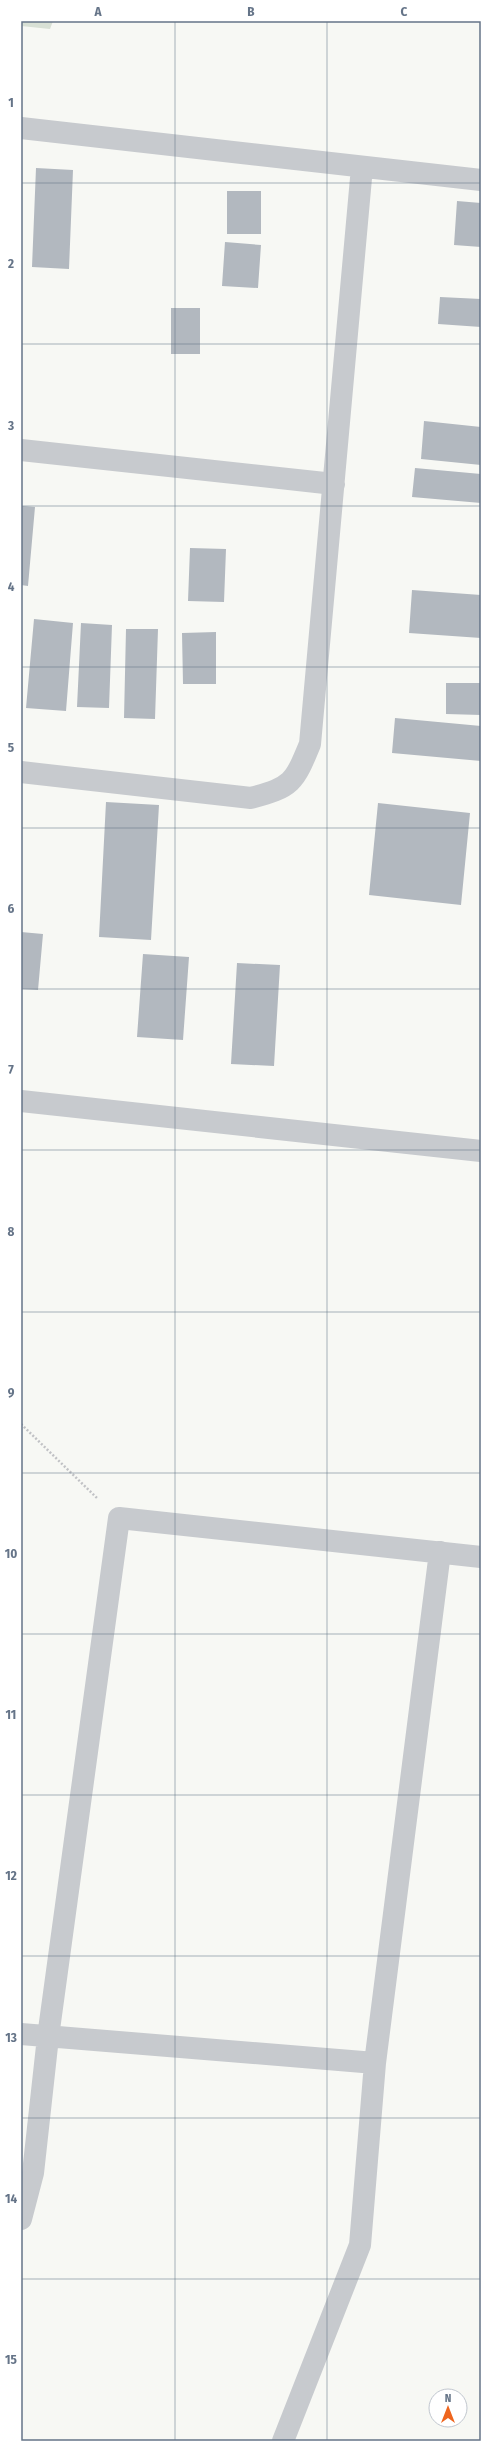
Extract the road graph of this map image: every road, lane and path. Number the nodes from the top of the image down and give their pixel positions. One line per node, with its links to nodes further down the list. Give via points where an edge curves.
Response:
1 (21, 128): 2 (street)
2 (362, 167): 3 (street); 5 (street)
3 (481, 180)
4 (21, 450): 5 (street)
5 (334, 484): 6 (street, via 310,744 298,773 280,790 251,798)
6 (21, 772)
7 (21, 1101): 8 (street)
8 (481, 1151)
9 (21, 1424): 10 (path)
10 (119, 1518): 11 (street); 14 (street)
11 (440, 1552): 12 (street); 15 (street)
12 (481, 1557)
13 (21, 2034): 14 (street)
14 (48, 2037): 15 (street); 16 (street, via 33,2173)
15 (375, 2063): 17 (street, via 360,2245)
16 (21, 2220)
17 (283, 2441)

